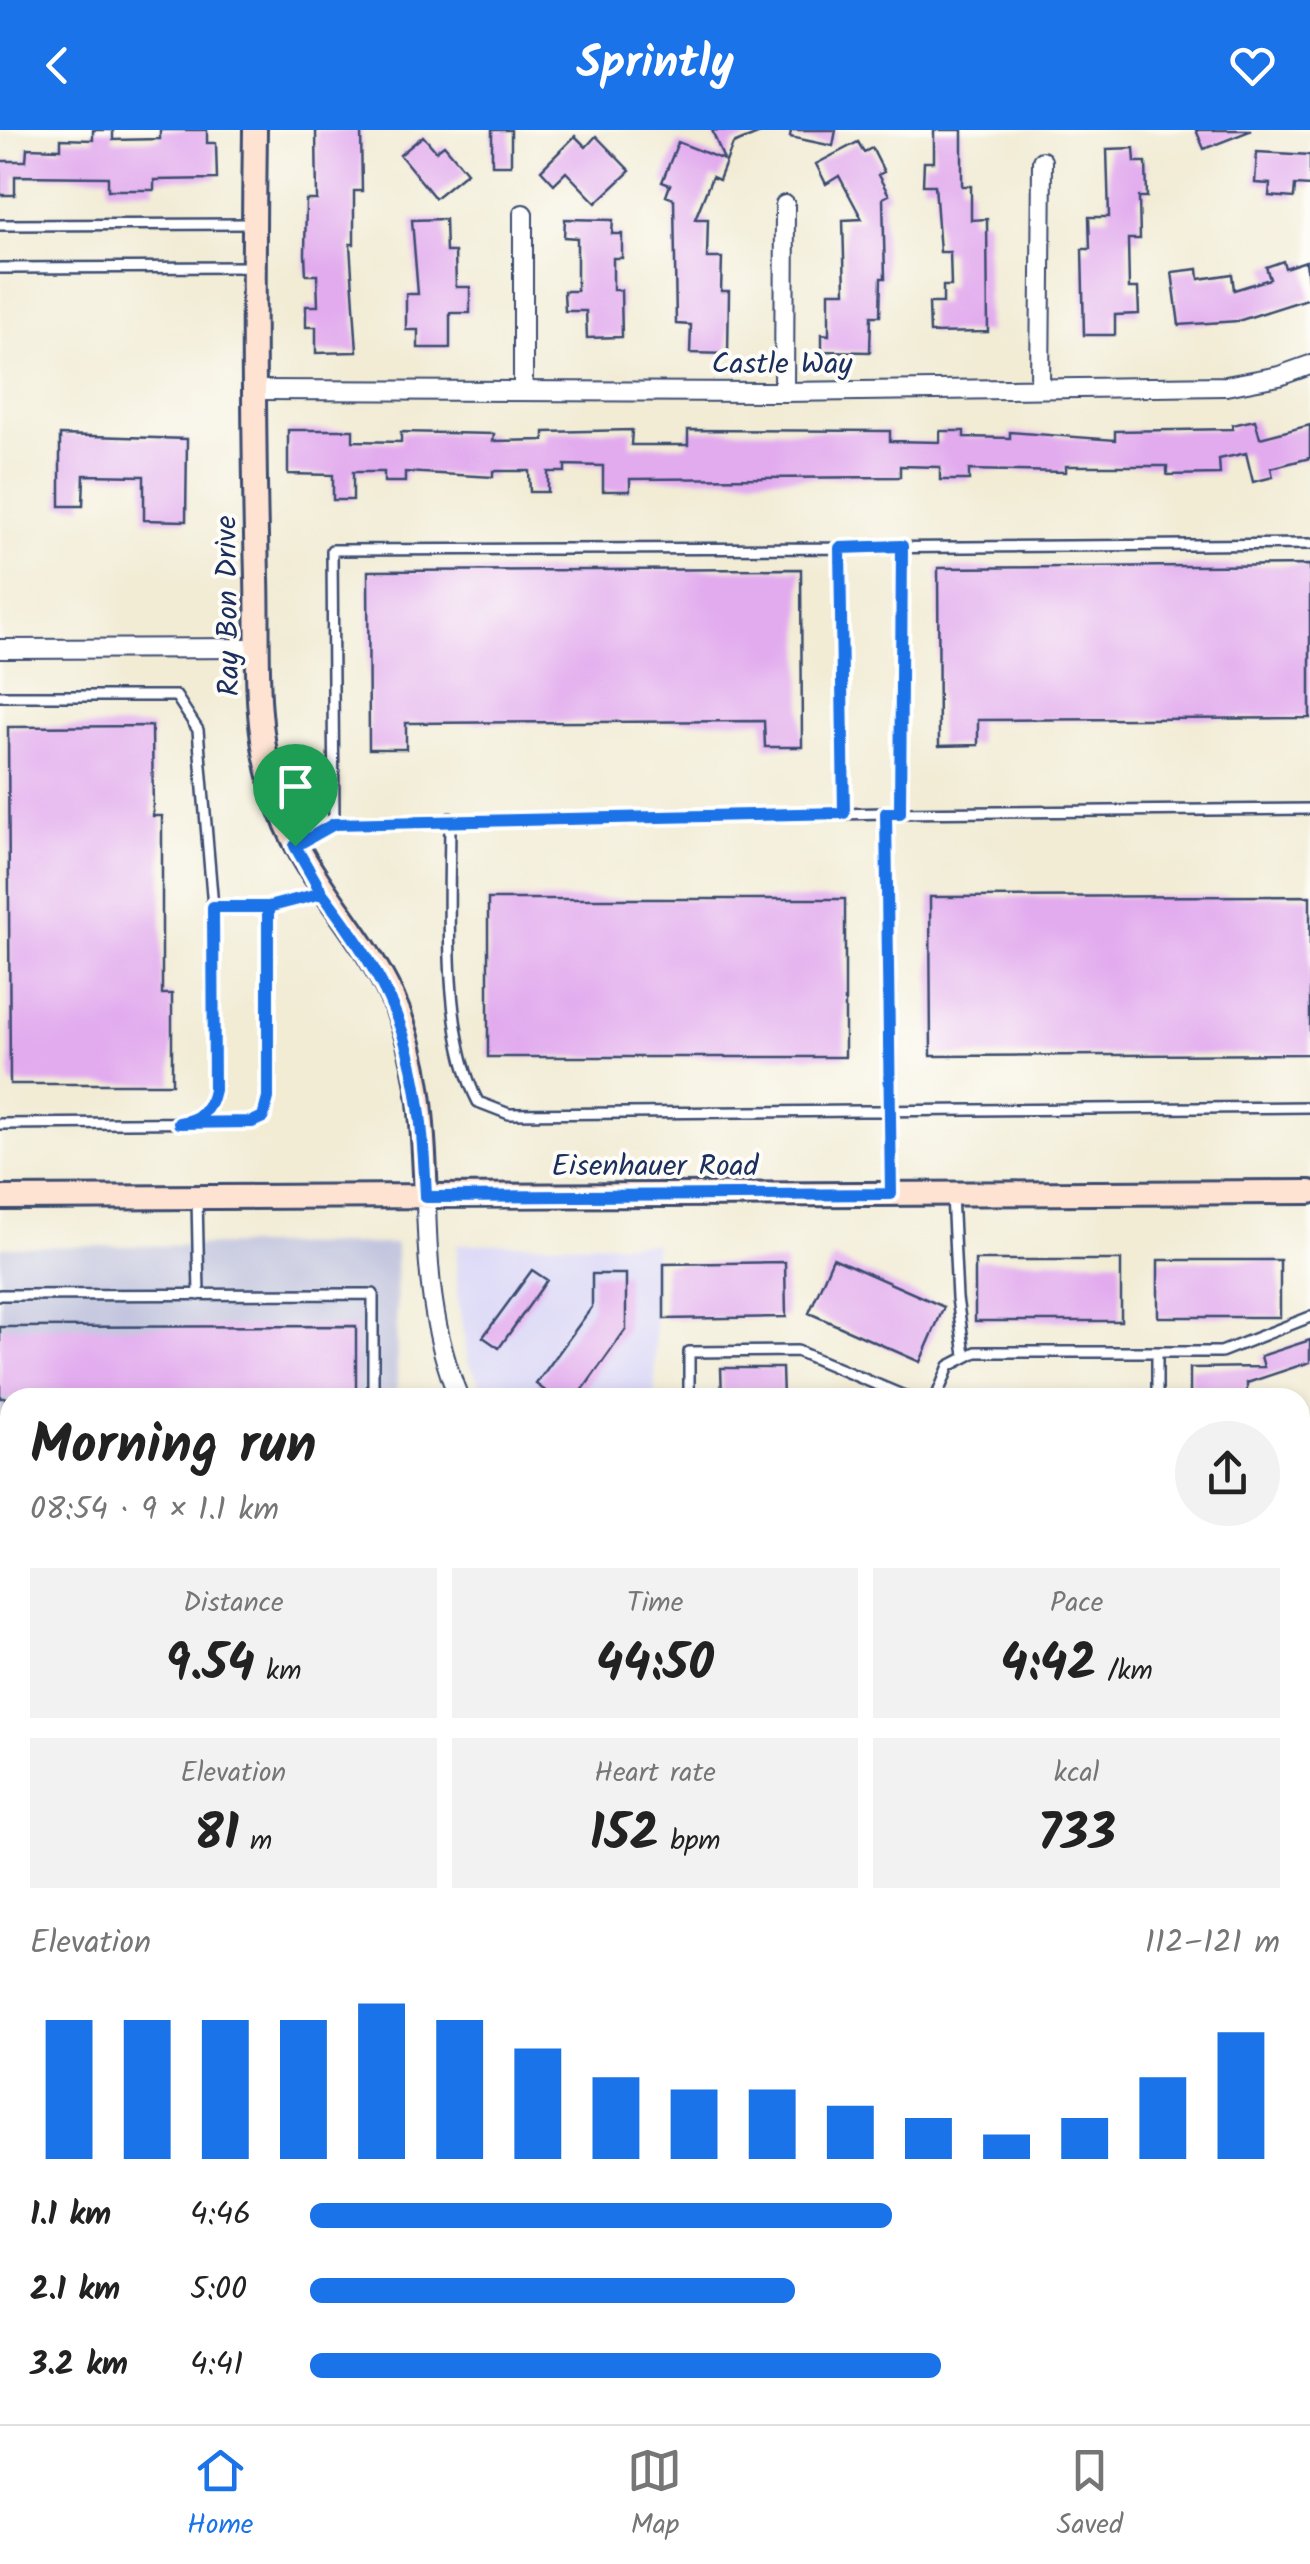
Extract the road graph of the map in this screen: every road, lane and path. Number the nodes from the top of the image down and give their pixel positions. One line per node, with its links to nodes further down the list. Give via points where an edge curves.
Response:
1 (256, 130): 5 (main road, Ray Bon Drive)
2 (1042, 161): 10 (street)
3 (785, 205): 13 (street)
4 (523, 214): 12 (street)
5 (254, 224): 6 (lane); 7 (main road, Ray Bon Drive)
6 (0, 225)
7 (253, 267): 8 (lane); 11 (main road, Ray Bon Drive)
8 (0, 268)
9 (1310, 365): 10 (street, Castle Way, via 1226,386)
10 (1040, 388): 13 (street, Castle Way)
11 (252, 390): 12 (street, Castle Way); 17 (main road, Ray Bon Drive)
12 (523, 390): 13 (street, Castle Way)
13 (784, 392)
14 (1310, 544): 15 (lane)
15 (902, 546): 16 (lane); 23 (lane)
16 (840, 548): 21 (lane); 25 (lane, via 332,550)
17 (259, 648): 18 (street); 26 (main road, Ray Bon Drive, via 264,748)
18 (0, 649)
19 (0, 696): 28 (lane, via 176,696 198,730)
20 (1310, 809): 23 (lane)
21 (844, 813): 22 (lane); 24 (lane)
22 (886, 813): 23 (lane); 31 (lane)
23 (900, 813)
24 (450, 818): 25 (lane); 31 (lane, via 450,934 462,1071 478,1102 509,1114)
25 (334, 824): 26 (lane)
26 (295, 846): 27 (main road, Ray Bon Drive)
27 (322, 893): 29 (lane); 38 (main road, Ray Bon Drive, via 375,966 405,1030 421,1099)
28 (213, 907): 29 (lane); 32 (lane, via 214,1090 207,1110)
29 (268, 907): 32 (lane, via 267,1108 252,1122)
30 (1310, 1107): 31 (lane)
31 (891, 1109): 35 (lane)
32 (179, 1123): 33 (lane)
33 (0, 1124)
34 (1310, 1192): 36 (main road, Eisenhauer Road)
35 (891, 1194): 36 (main road, Eisenhauer Road); 38 (main road, Eisenhauer Road)
36 (952, 1194): 44 (lane)
37 (197, 1197): 38 (main road, Eisenhauer Road); 39 (main road, Eisenhauer Road); 40 (lane)
38 (426, 1197): 46 (street, Ray Bon Drive, via 438,1341)
39 (0, 1198)
40 (199, 1295): 41 (lane); 45 (lane, via 372,1294)
41 (0, 1296)
42 (1310, 1317): 43 (lane, via 1237,1349)
43 (1157, 1352): 44 (lane); 50 (lane)
44 (966, 1355): 49 (lane, via 949,1366)
45 (373, 1388)
46 (455, 1388)
47 (689, 1388): 48 (lane, via 690,1352 779,1351 797,1351)
48 (886, 1388)
49 (940, 1388)
50 (1157, 1388)

